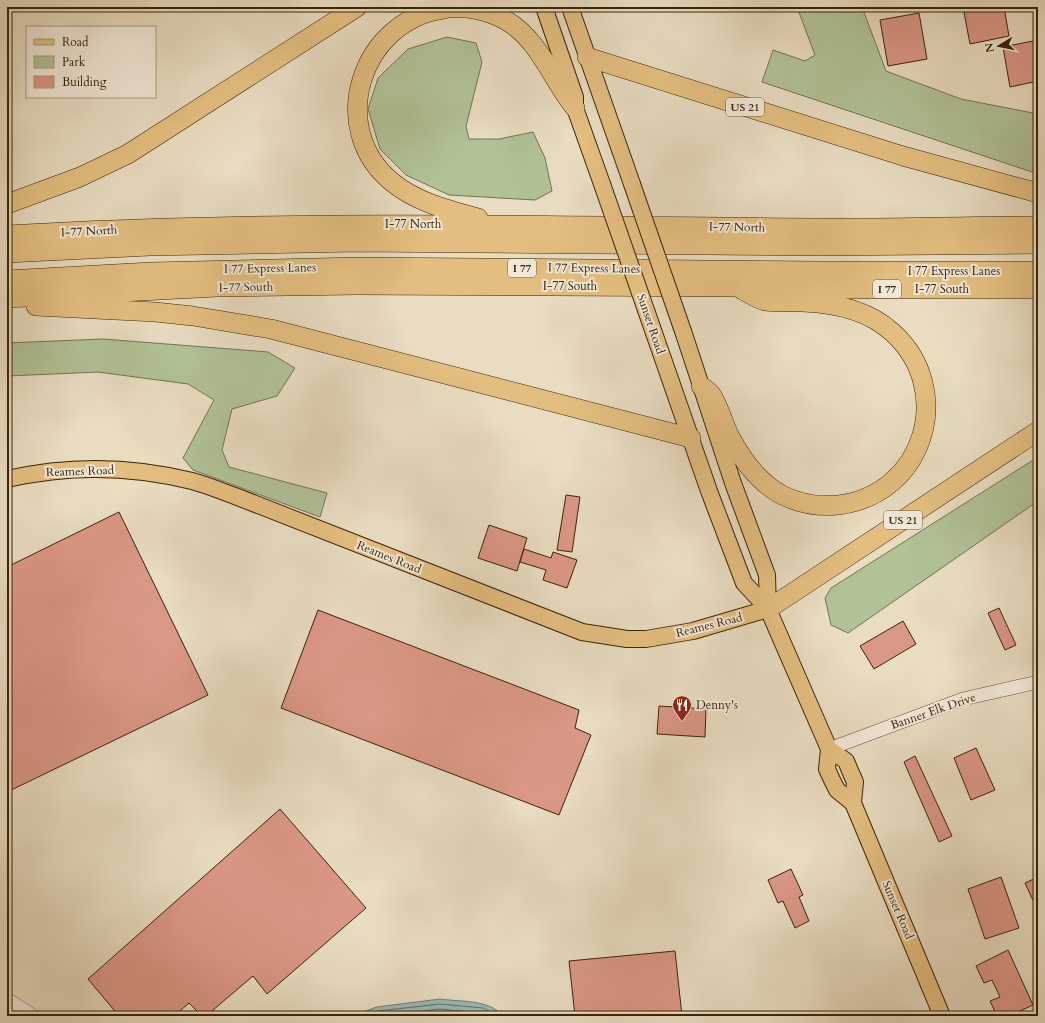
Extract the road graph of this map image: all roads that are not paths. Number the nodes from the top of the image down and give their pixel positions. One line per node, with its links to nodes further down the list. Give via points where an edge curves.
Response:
1 (357, 7): 7 (highway, via 128,154 80,177)
2 (544, 7): 5 (main road, Sunset Road, via 575,97)
3 (570, 7): 4 (main road, Sunset Road)
4 (588, 57): 6 (highway, US 21, via 903,156); 19 (main road, Sunset Road, bridge)
5 (575, 108): 8 (highway, via 564,94 548,64 526,37 507,21 485,12 461,7 426,12 397,27 375,50 361,80 358,100 359,129 371,158 392,183 412,195 446,209); 21 (main road, Sunset Road, bridge)
6 (1038, 193)
7 (7, 204)
8 (502, 225): 9 (highway, I-77 North, via 819,228); 10 (highway, I-77 North, via 215,226)
9 (1038, 226)
10 (7, 235)
11 (1038, 244): 12 (highway, I 77 Express Lanes / I 77, via 819,246 357,242 150,246)
12 (7, 253)
13 (1038, 271): 14 (highway, I 77 Express Lanes / I 77, via 357,267 166,271)
14 (7, 280)
15 (736, 287): 16 (highway, I-77 South / I 77); 17 (highway, I-77 South / I 77, via 288,286); 19 (highway, via 765,301 803,302 847,308 872,318 891,331 913,357 926,395 925,425 919,444 910,462 891,484 874,495 833,506 801,502 772,489 756,473 738,451 712,394)
16 (1038, 289)
17 (7, 298)
18 (7, 305): 21 (highway, via 155,312 248,325 310,338)
19 (701, 386): 23 (main road, Sunset Road, via 767,575)
20 (1038, 431): 23 (highway, US 21)
21 (691, 438): 23 (main road, Sunset Road, via 744,584)
22 (7, 479): 23 (main road, Reames Road, via 61,470 96,468 160,474 192,481 576,630 614,638 646,639 693,631)
23 (768, 609): 25 (main road, Sunset Road)
24 (1038, 682): 25 (street, Banner Elk Drive, via 963,699)
25 (829, 749): 28 (main road, Sunset Road, via 846,761 855,782 853,804)
26 (7, 999): 27 (street)
27 (33, 1016)
28 (942, 1016)

